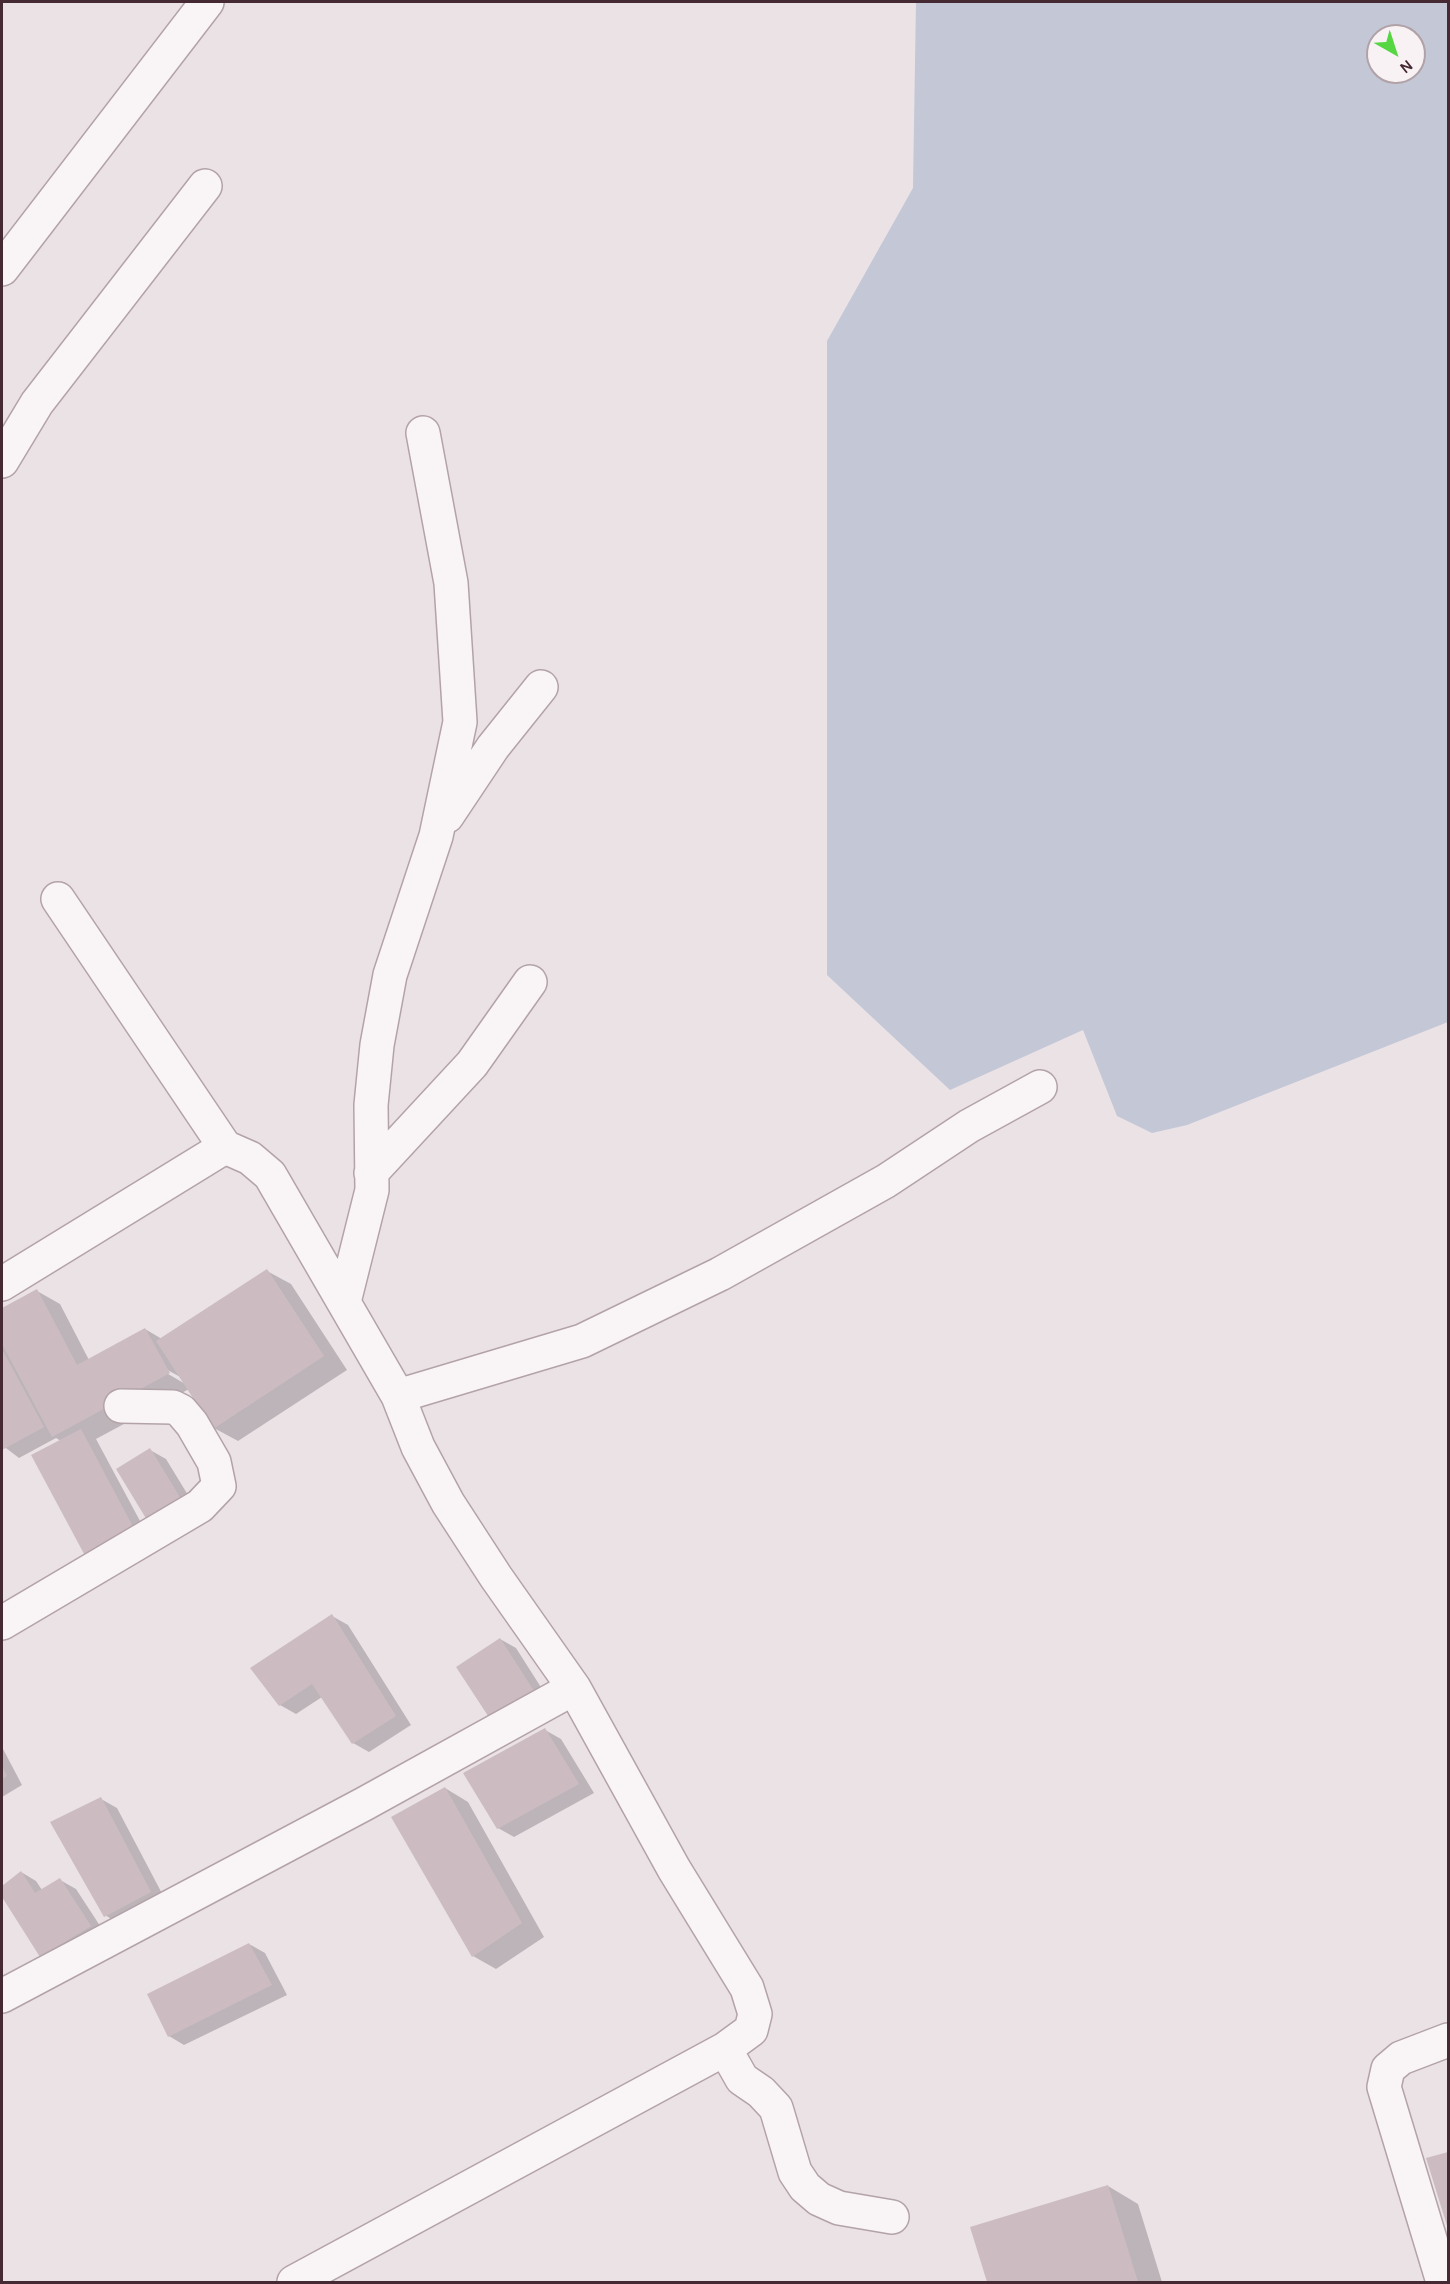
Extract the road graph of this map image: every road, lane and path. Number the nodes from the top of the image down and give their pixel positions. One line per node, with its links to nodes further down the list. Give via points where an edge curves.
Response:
1 (207, 2): 3 (street)
2 (205, 186): 5 (street, via 38,403)
3 (2, 269)
4 (423, 434): 7 (street, via 451,584 460,722)
5 (2, 461)
6 (541, 687): 7 (street, via 493,747)
7 (436, 836): 12 (street, via 388,986 371,1105)
8 (58, 899): 11 (street)
9 (530, 982): 12 (street, via 472,1064)
10 (1040, 1087): 15 (street, via 969,1126 886,1181 730,1268 593,1336)
11 (225, 1147): 13 (street); 14 (street, via 250,1158 270,1175)
12 (372, 1173): 14 (street, via 372,1190)
13 (2, 1284)
14 (344, 1302): 15 (street)
15 (398, 1396): 18 (street, via 417,1447 448,1503)
16 (121, 1406): 17 (street, via 173,1407 181,1411 214,1462 219,1486 200,1506)
17 (2, 1623)
18 (574, 1688): 19 (street); 21 (street, via 674,1869 747,1988 754,2014 751,2030)
19 (2, 1996)
20 (1449, 2040): 23 (street, via 1401,2058 1388,2069 1384,2088)
21 (725, 2049): 22 (street, via 742,2079 776,2108 795,2172 805,2187 839,2208); 24 (street)
22 (892, 2217)
23 (1443, 2274)
24 (294, 2283)

